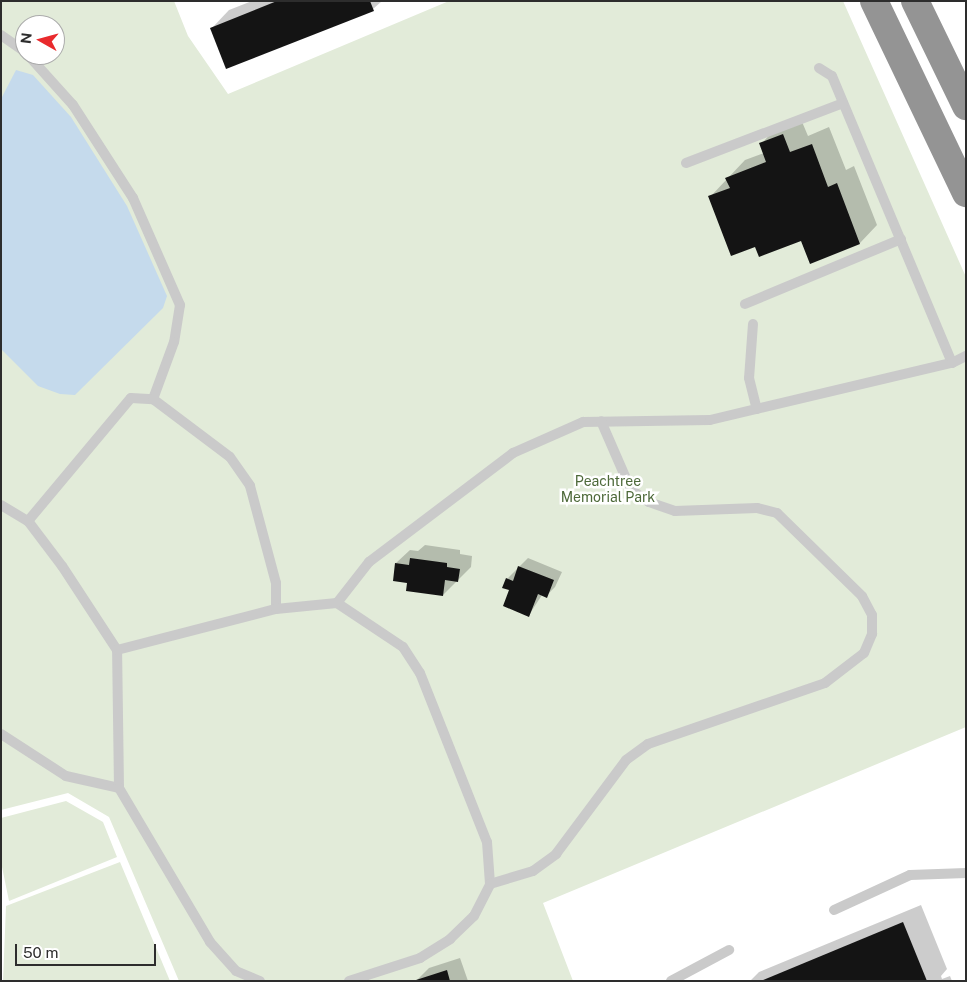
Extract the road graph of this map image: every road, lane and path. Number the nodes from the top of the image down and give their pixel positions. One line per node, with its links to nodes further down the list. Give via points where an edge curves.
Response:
1 (874, 1): 10 (highway)
2 (915, 1): 8 (highway)
3 (1, 34): 4 (lane)
4 (15, 44)
5 (37, 65): 16 (lane, via 73,105 133,198 180,305 174,342)
6 (819, 68): 7 (lane, via 832,76)
7 (843, 103): 9 (lane); 11 (lane)
8 (966, 106)
9 (686, 163)
10 (966, 193)
11 (901, 239): 12 (lane); 15 (lane)
12 (745, 304)
13 (753, 324): 17 (lane, via 749,378)
14 (966, 356): 15 (lane)
15 (952, 363): 17 (lane)
16 (153, 399): 20 (lane, via 131,398); 22 (lane, via 230,457 250,486 276,582)
17 (757, 409): 18 (lane, via 710,420)
18 (601, 421): 21 (lane, via 583,422 513,453 369,562); 27 (lane, via 631,490 649,502 675,510 757,508 777,513 862,596 872,615 872,634 864,653 825,683 648,744 626,760 556,854 533,871)
19 (1, 505): 20 (lane)
20 (28, 521): 23 (lane)
21 (338, 603): 22 (lane); 27 (lane, via 403,647 420,673 487,842)
22 (276, 609): 23 (lane)
23 (117, 650): 25 (lane)
24 (1, 734): 25 (lane, via 66,776)
25 (119, 788): 30 (lane, via 210,942 236,971)
26 (966, 873): 28 (lane, via 910,875)
27 (490, 884): 31 (lane, via 474,916 450,939 420,958)
28 (834, 910)
29 (729, 950): 32 (lane)
30 (260, 981)
31 (349, 981)
32 (671, 981)

